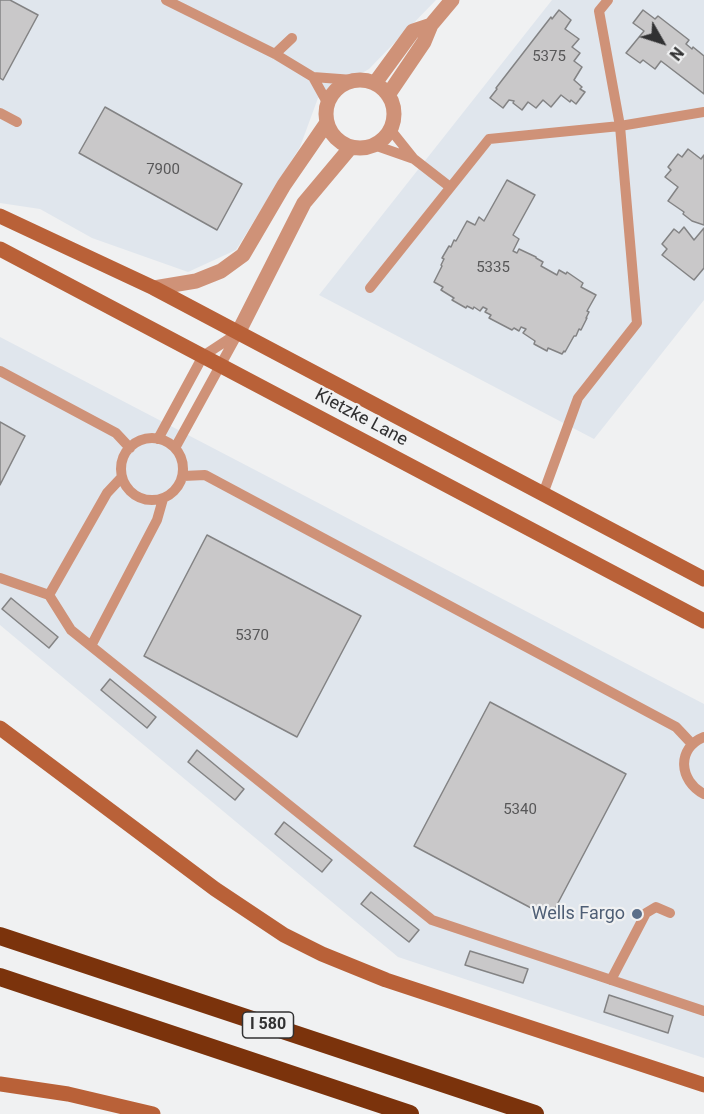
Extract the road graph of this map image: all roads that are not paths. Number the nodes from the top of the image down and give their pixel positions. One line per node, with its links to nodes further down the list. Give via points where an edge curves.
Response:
1 (166, 0): 6 (lane)
2 (452, 0): 4 (street)
3 (608, 0): 16 (lane, via 599,11)
4 (430, 25): 9 (street, via 413,31); 10 (street, via 424,42)
5 (292, 38): 6 (lane)
6 (275, 54): 7 (lane)
7 (313, 77): 8 (lane); 11 (lane)
8 (354, 80): 9 (street); 11 (street, via 334,90)
9 (375, 83): 10 (street)
10 (388, 95): 17 (street, via 394,119)
11 (328, 104): 15 (street)
12 (704, 112): 16 (lane)
13 (0, 113): 14 (lane)
14 (17, 122)
15 (326, 124): 19 (street, via 340,143); 24 (street, via 243,255 221,271 196,281)
16 (620, 126): 21 (lane, via 489,139); 35 (lane, via 638,323 578,398)
17 (390, 129): 18 (street); 20 (lane)
18 (374, 145): 19 (street); 20 (lane)
19 (351, 147): 26 (street, via 304,203)
20 (414, 159): 21 (lane)
21 (450, 187): 25 (lane)
22 (0, 216): 24 (main road, Kietzke Lane)
23 (0, 249): 27 (main road, Kietzke Lane)
24 (154, 288): 26 (main road, Kietzke Lane)
25 (370, 288)
26 (238, 333): 27 (lane); 28 (lane); 35 (main road, Kietzke Lane)
27 (203, 356): 28 (main road, Kietzke Lane); 30 (lane)
28 (221, 366): 32 (lane); 40 (main road, Kietzke Lane)
29 (0, 371): 31 (lane, via 116,433)
30 (158, 439): 31 (lane, via 138,442); 32 (lane)
31 (130, 448): 34 (lane, via 124,456)
32 (175, 448): 33 (lane, via 181,456)
33 (183, 476): 36 (lane); 44 (lane, via 205,475 676,727)
34 (122, 477): 36 (lane, via 133,494 153,501); 39 (lane, via 107,493)
35 (543, 494): 38 (main road, Kietzke Lane)
36 (163, 499): 41 (lane, via 157,520)
37 (0, 578): 39 (lane)
38 (704, 579)
39 (49, 595): 41 (lane, via 71,630)
40 (704, 621)
41 (91, 646): 49 (lane, via 432,920)
42 (0, 728): 52 (main road, via 215,889 284,935 386,980)
43 (704, 737): 44 (lane)
44 (692, 744): 45 (lane, via 684,762 685,773 696,790)
45 (704, 794)
46 (670, 913): 49 (lane, via 656,907 646,913)
47 (0, 936): 55 (highway, I 580)
48 (0, 977): 54 (highway, I 580)
49 (611, 980): 50 (lane)
50 (704, 1011)
51 (0, 1084): 53 (main road, via 68,1094)
52 (704, 1085)
53 (153, 1114)
54 (410, 1114)
55 (535, 1114)

